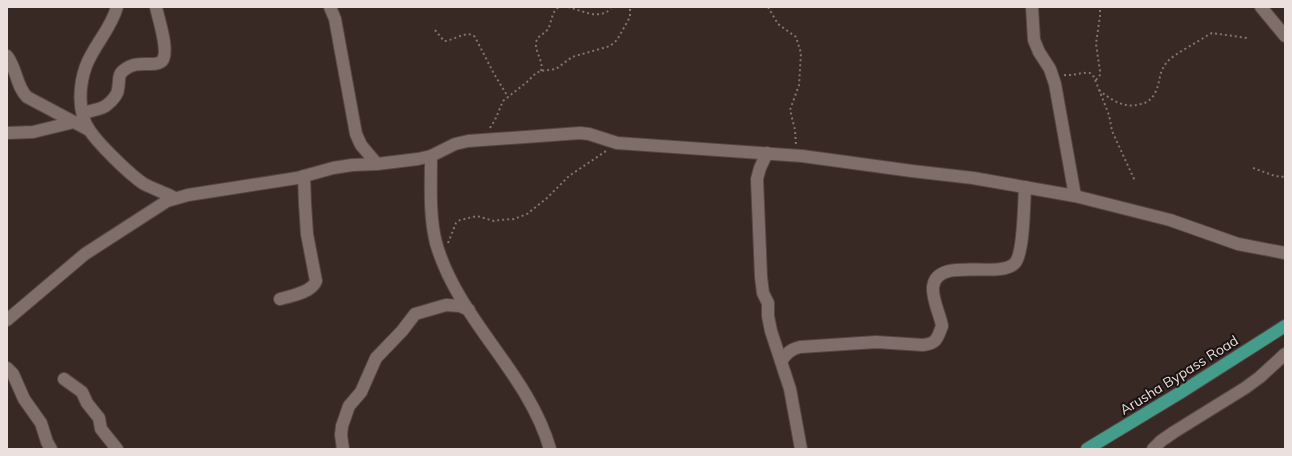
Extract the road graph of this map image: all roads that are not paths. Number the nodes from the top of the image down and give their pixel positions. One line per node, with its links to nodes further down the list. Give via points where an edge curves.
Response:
1 (118, 7): 8 (street, via 84,70)
2 (156, 7): 8 (street, via 164,44 163,59 156,64 136,64 124,70 118,79 117,92 109,104)
3 (330, 7): 12 (street, via 335,19 356,134)
4 (1032, 7): 15 (street, via 1034,40 1055,84)
5 (1261, 7): 6 (street)
6 (1285, 36)
7 (7, 56): 8 (street, via 16,71 22,93 27,98)
8 (78, 118): 9 (street, via 33,132); 16 (street, via 132,176)
9 (7, 133)
10 (767, 153): 11 (street, via 617,143 580,133 480,139 455,144); 14 (street, via 973,178); 23 (street, via 757,179 761,277 771,331)
11 (431, 156): 12 (street); 19 (street, via 432,222 441,257 456,292)
12 (376, 164): 13 (street, via 333,168)
13 (304, 176): 16 (street); 18 (street, via 307,234 316,281 309,289)
14 (1025, 187): 15 (street); 23 (street, via 1022,241 1020,256 1016,262 1000,270 955,270 936,279 933,287 934,300 942,326 936,341 923,345 876,342 800,347 793,348)
15 (1075, 196): 17 (street, via 1170,220 1238,244)
16 (175, 198): 20 (street, via 85,254)
17 (1285, 253)
18 (280, 299)
19 (469, 310): 28 (street, via 446,305 415,314 402,332 376,358 362,392 349,406 342,426); 29 (street, via 527,397 541,422)
20 (7, 320)
21 (1285, 326): 31 (main road, Arusha Bypass Road)
22 (1285, 354): 32 (street, via 1245,388 1174,432)
23 (781, 361): 30 (street, via 790,389)
24 (7, 368): 26 (street, via 41,423)
25 (64, 379): 27 (street, via 82,392 99,418 101,429)
26 (51, 449)
27 (118, 449)
28 (343, 449)
29 (550, 449)
30 (801, 449)
31 (1088, 449)
32 (1153, 449)

